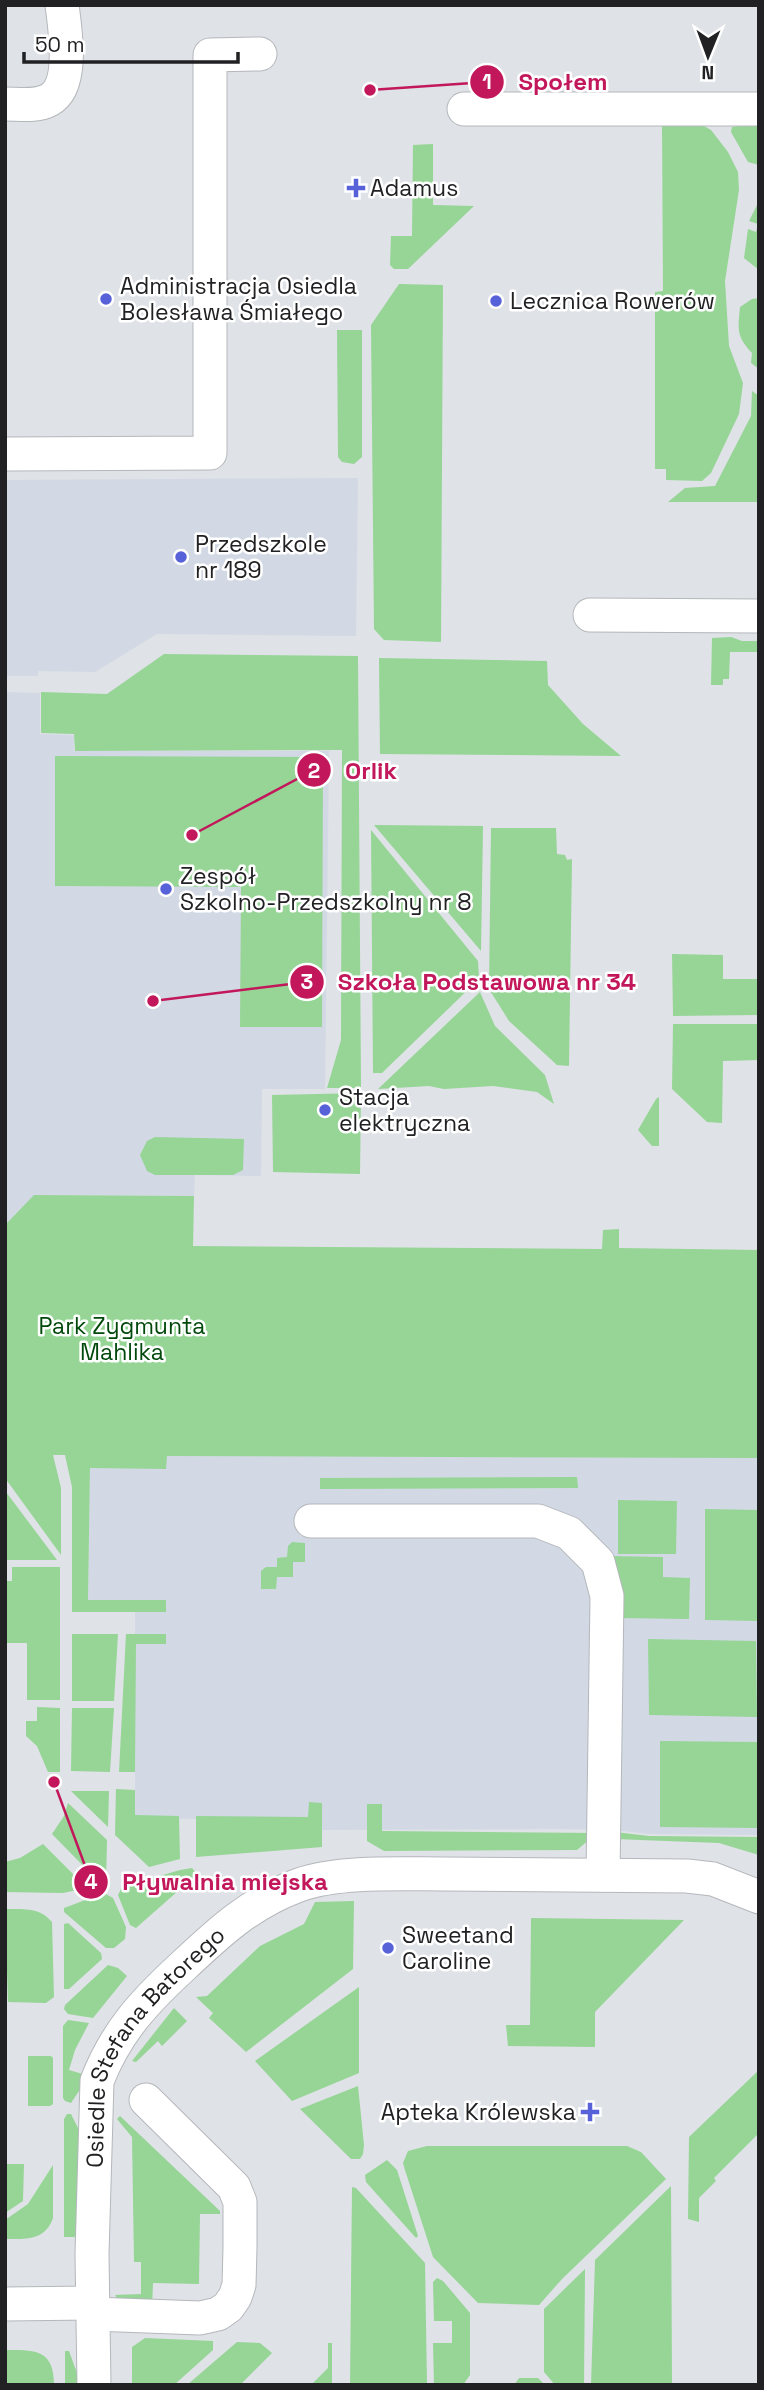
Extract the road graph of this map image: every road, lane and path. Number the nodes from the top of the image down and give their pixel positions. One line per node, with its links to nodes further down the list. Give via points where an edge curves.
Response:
1 (62, 5): 3 (street, via 66,67 62,84 51,99 34,105)
2 (260, 54): 6 (street, via 210,55 210,453)
3 (5, 104)
4 (464, 109): 5 (street)
5 (759, 109)
6 (5, 454)
7 (590, 615): 8 (street)
8 (759, 617)
9 (311, 1521): 10 (street, via 538,1521 569,1533 598,1562 607,1597)
10 (603, 1875): 11 (street, Osiedle Stefana Batorego, via 713,1879); 14 (street, Osiedle Stefana Batorego, via 334,1878 273,1896 230,1922 152,1994 121,2031 97,2081)
11 (759, 1896)
12 (146, 2101): 14 (street, via 234,2187 241,2217 239,2284 228,2307 200,2318)
13 (5, 2304): 14 (street)
14 (92, 2309): 15 (street, Osiedle Stefana Batorego)
15 (94, 2385)

